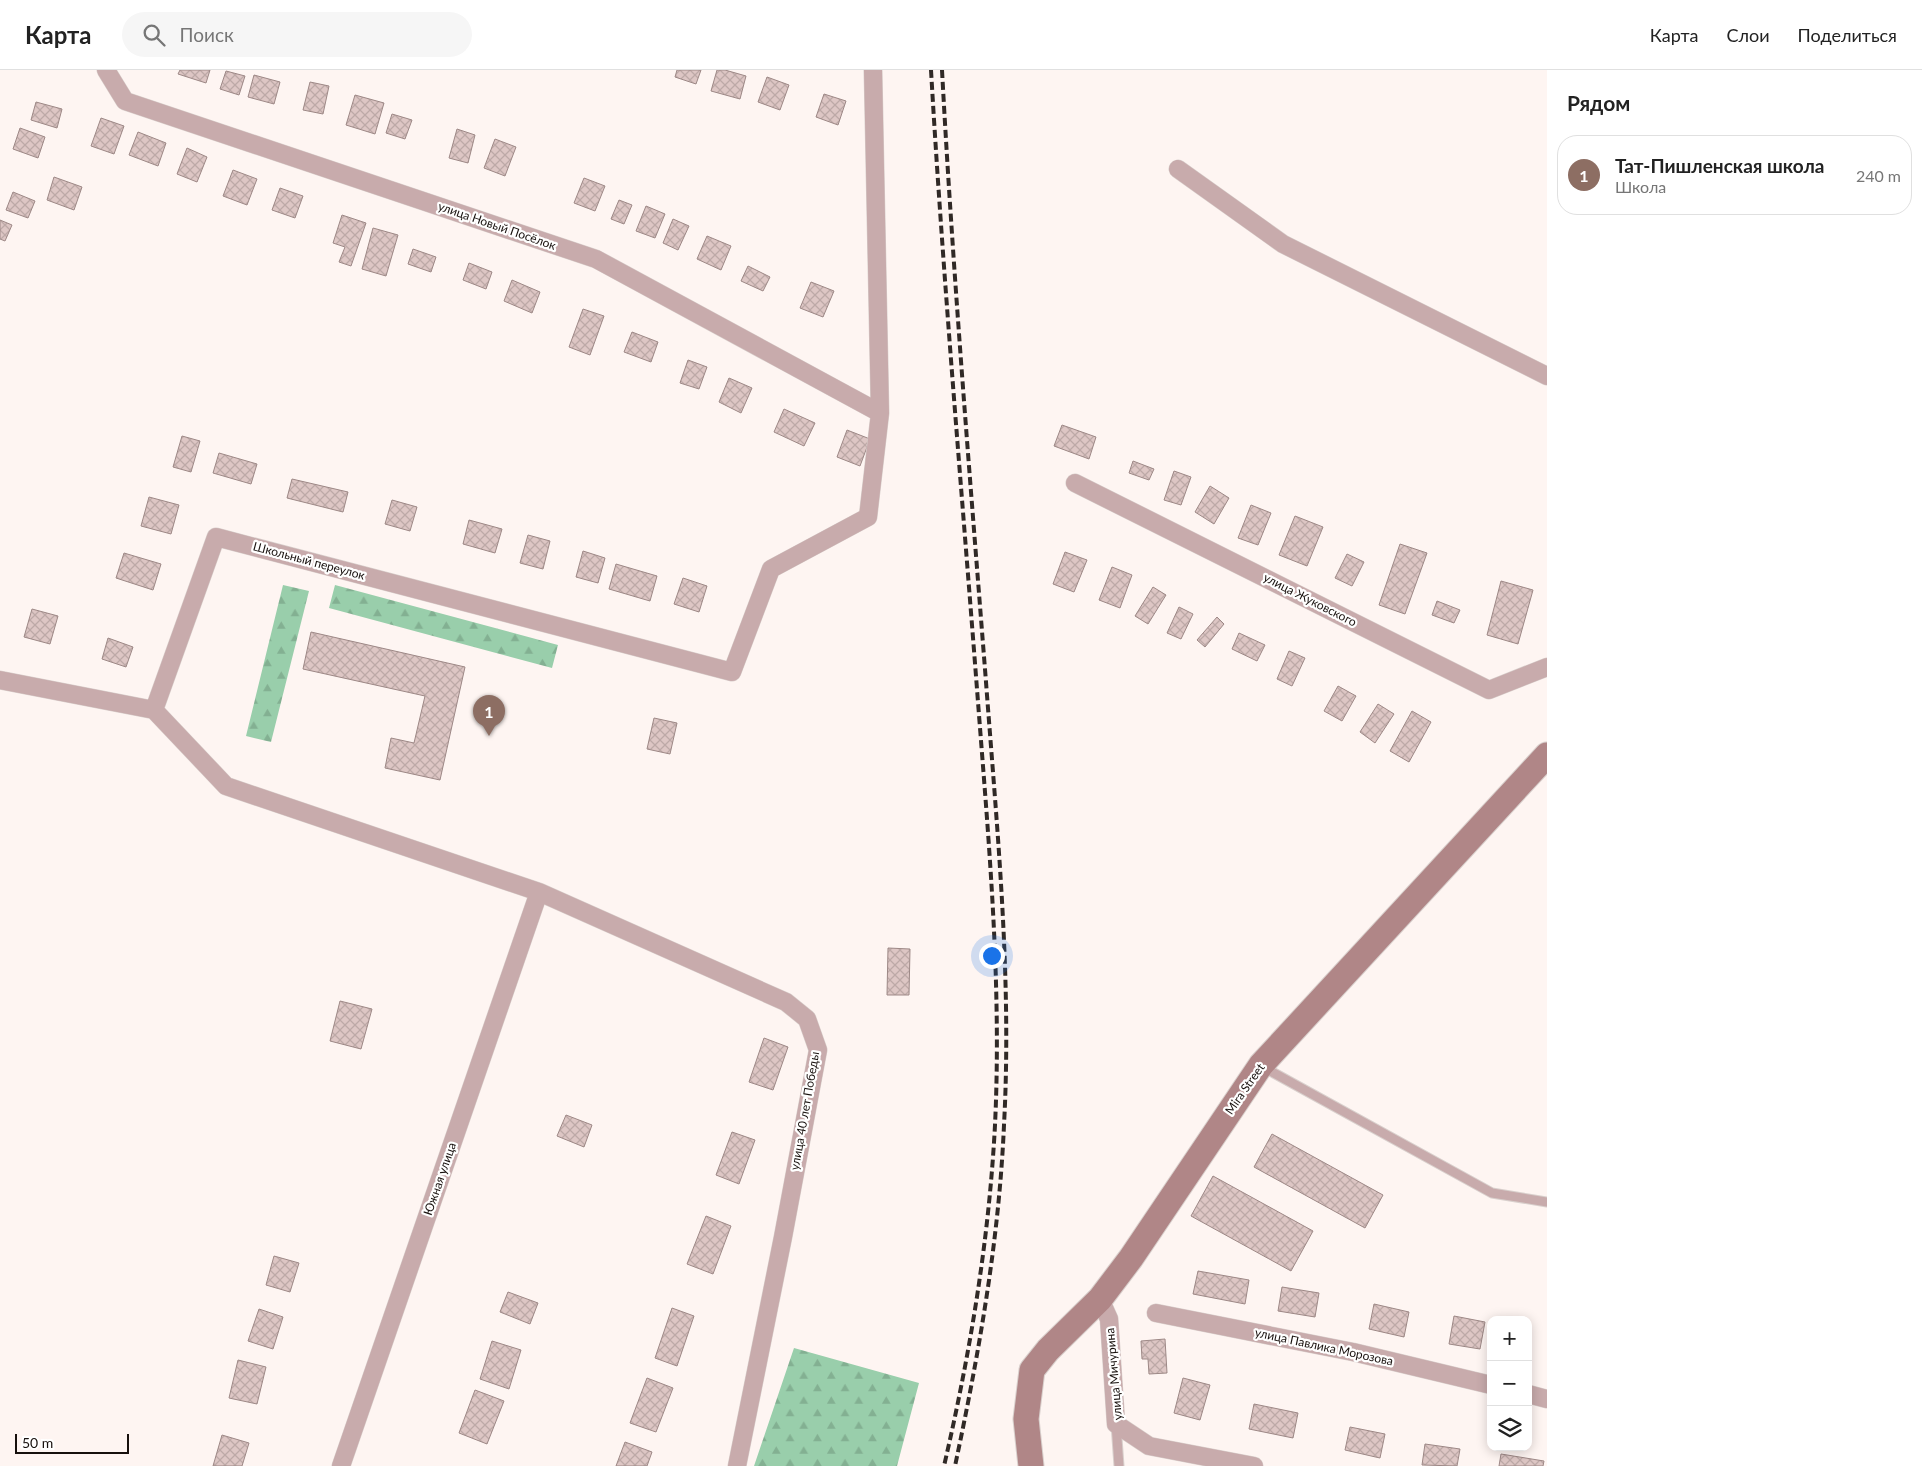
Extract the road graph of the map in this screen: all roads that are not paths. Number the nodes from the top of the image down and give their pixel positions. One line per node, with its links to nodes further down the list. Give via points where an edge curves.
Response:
1 (106, 70): 5 (street, улица Новый Посёлок, via 125,101 596,259)
2 (873, 70): 5 (street)
3 (1178, 169): 4 (street, via 1283,244)
4 (1547, 376)
5 (880, 413): 9 (street, Школьный переулок, via 868,517 771,569 732,672 216,537)
6 (1075, 483): 7 (street, улица Жуковского, via 1489,690)
7 (1547, 666)
8 (0, 680): 9 (street)
9 (154, 710): 11 (street, улица 40 лет Победы, via 226,786)
10 (1547, 755): 12 (street, Mira Street)
11 (539, 892): 20 (street, Южная улица); 21 (street, улица 40 лет Победы, via 786,1002 807,1019 818,1050)
12 (1261, 1065): 13 (lane, via 1492,1192); 14 (street, Mira Street)
13 (1547, 1202)
14 (1100, 1300): 19 (street, улица Мичурина, via 1109,1319); 22 (street, Mira Street, via 1032,1370 1026,1419)
15 (1156, 1312): 16 (street, улица Павлика Морозова, via 1353,1352)
16 (1487, 1384)
17 (1532, 1395): 18 (street)
18 (1547, 1399)
19 (1116, 1424): 23 (lane); 24 (street, улица Мичурина, via 1149,1446)
20 (340, 1466)
21 (737, 1466)
22 (1030, 1466)
23 (1119, 1466)
24 (1254, 1466)

